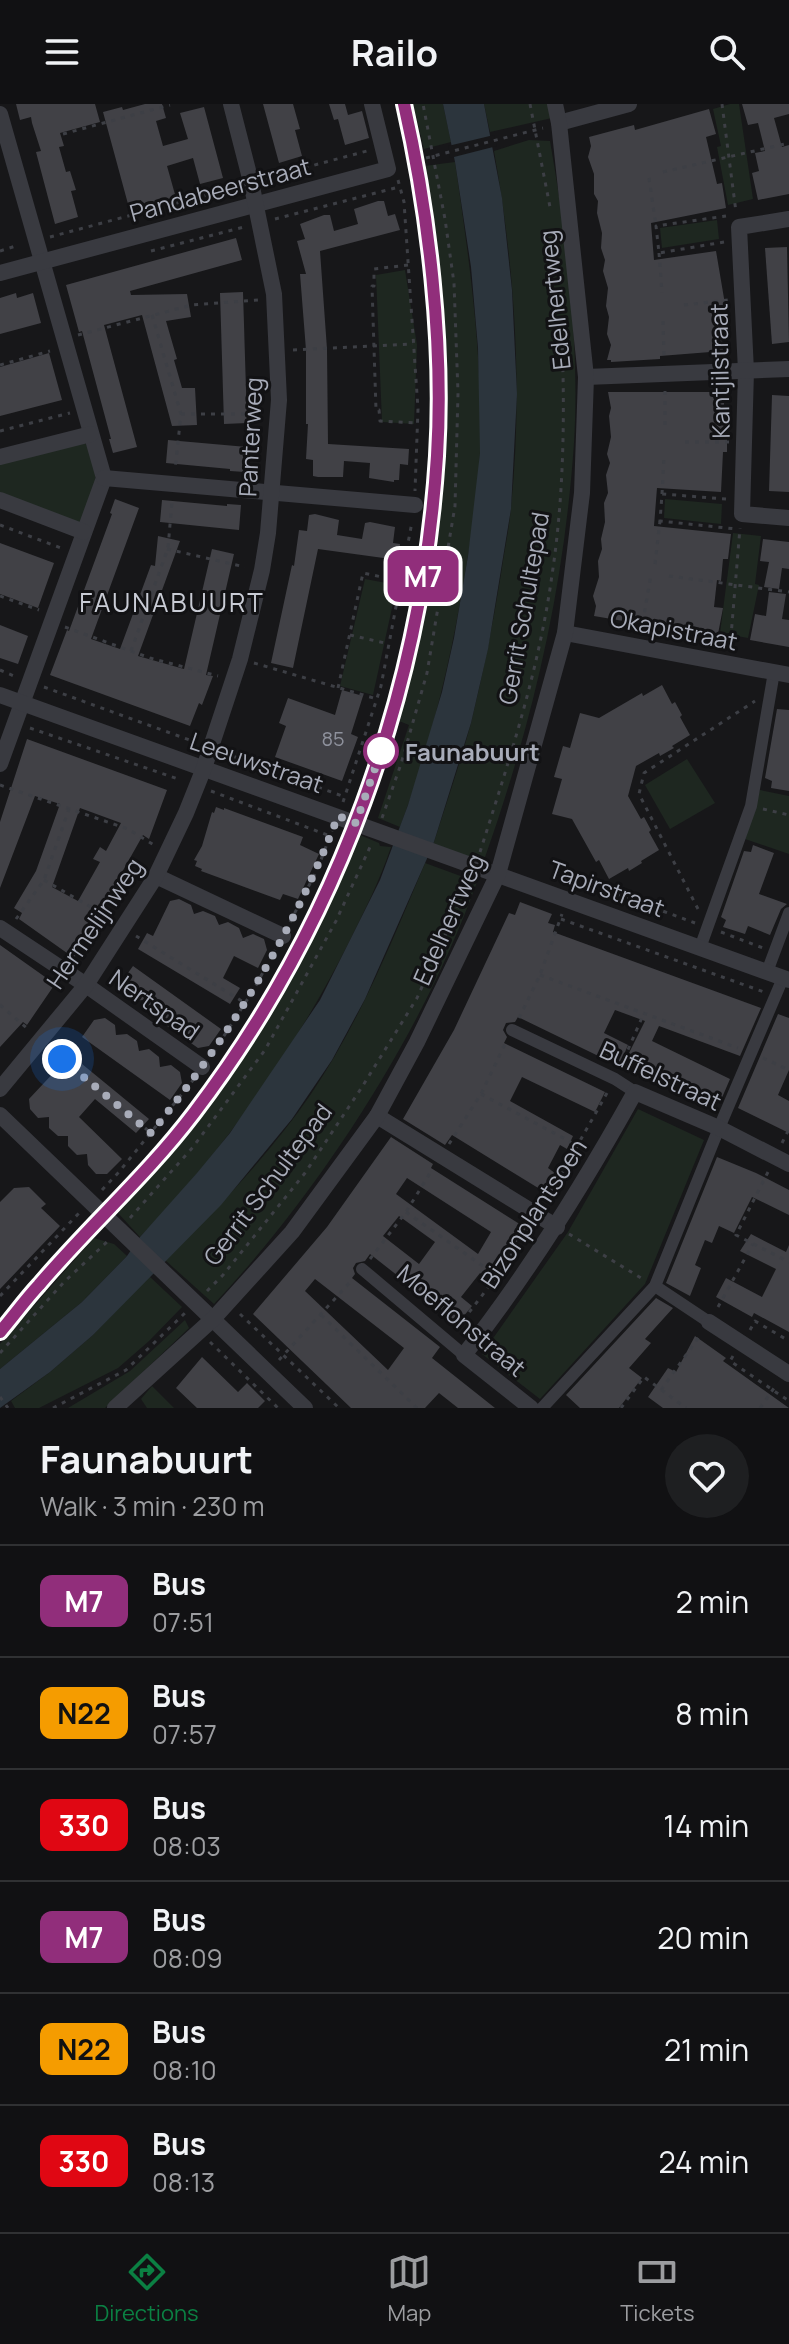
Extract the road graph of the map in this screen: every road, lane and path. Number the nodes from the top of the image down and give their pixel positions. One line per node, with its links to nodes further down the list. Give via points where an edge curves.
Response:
1 (231, 104): 21 (street, Panterweg)
2 (372, 104): 15 (street)
3 (404, 104): 106 (lane, via 430,261 437,343 437,453 418,609 385,739)
4 (423, 104): 107 (path, via 454,283 455,506 427,673)
5 (530, 104): 12 (path)
6 (555, 104): 11 (street, Edelhertweg)
7 (629, 104): 11 (street)
8 (722, 104): 17 (path)
9 (170, 105): 13 (path)
10 (0, 114): 29 (street)
11 (559, 123): 12 (path); 48 (street, Edelhertweg)
12 (536, 130): 16 (path); 24 (path)
13 (63, 134)
14 (789, 143): 17 (path)
15 (383, 146): 18 (street); 21 (path)
16 (447, 152)
17 (729, 157): 19 (path); 28 (path)
18 (388, 169): 22 (path); 23 (street, Pandabeerstraat)
19 (663, 172)
20 (649, 178): 27 (path)
21 (251, 182): 23 (street, Panterweg); 29 (path)
22 (400, 187): 26 (path); 34 (path)
23 (255, 204): 26 (street, Panterweg); 33 (street, Pandabeerstraat)
24 (550, 206)
25 (789, 219): 28 (street)
26 (259, 223): 32 (path); 37 (street, Panterweg)
27 (656, 226): 28 (path); 31 (path)
28 (738, 227): 31 (path); 38 (street, Kantjilstraat)
29 (37, 240): 30 (path); 33 (street)
30 (0, 251)
31 (659, 253): 36 (path)
32 (138, 254)
33 (43, 261): 35 (street, Pandabeerstraat); 41 (street)
34 (408, 265): 42 (path); 43 (path, via 374,269)
35 (0, 273)
36 (662, 293)
37 (274, 298): 41 (path, via 192,305); 44 (street, Panterweg)
38 (743, 298): 40 (path); 47 (street, Kantjilstraat)
39 (561, 304): 110 (path, Gerrit Schultepad, via 562,478 552,575 522,719)
40 (684, 305)
41 (66, 342): 45 (path); 49 (street)
42 (413, 344): 43 (path); 52 (path)
43 (374, 345): 44 (path); 52 (path, via 380,421)
44 (277, 351): 51 (street, Panterweg)
45 (0, 365)
46 (789, 369): 47 (street)
47 (746, 371): 48 (street); 56 (street, Kantjilstraat)
48 (586, 377): 80 (street, Edelhertweg, via 582,493)
49 (85, 410): 53 (path); 54 (street)
50 (181, 414): 51 (path)
51 (278, 414): 60 (street, Panterweg)
52 (417, 423): 63 (path)
53 (0, 431)
54 (91, 434): 58 (street); 59 (street)
55 (685, 442): 56 (path)
56 (744, 443): 64 (street, Kantjilstraat)
57 (664, 456): 61 (path)
58 (0, 457)
59 (104, 478): 60 (street); 68 (street)
60 (272, 491): 63 (street); 72 (street, Panterweg)
61 (662, 494): 64 (path); 66 (path)
62 (0, 500): 68 (street)
63 (415, 505): 75 (path)
64 (741, 515): 65 (street); 66 (path); 76 (path)
65 (789, 518)
66 (660, 521): 71 (path)
67 (0, 525): 70 (path)
68 (84, 532): 70 (street)
69 (167, 549): 72 (path)
70 (76, 554): 79 (street)
71 (655, 564)
72 (262, 570): 84 (street, Panterweg)
73 (651, 575): 83 (path)
74 (669, 576): 76 (path)
75 (401, 581): 81 (path, via 363,573); 82 (path)
76 (735, 584): 77 (path); 85 (path)
77 (789, 592)
78 (0, 596): 79 (path)
79 (53, 619): 88 (path, via 150,658); 89 (street)
80 (565, 633): 83 (street, Okapistraat); 111 (street, Edelhertweg)
81 (350, 635): 82 (path); 90 (path)
82 (390, 644): 93 (path)
83 (639, 647): 85 (street, Okapistraat)
84 (240, 659): 88 (street, Panterweg); 90 (path)
85 (729, 664): 87 (street, Okapistraat)
86 (0, 670): 89 (path)
87 (782, 674): 91 (street, Okapistraat)
88 (233, 680): 96 (street, Panterweg)
89 (30, 682): 94 (street); 96 (path)
90 (338, 688): 93 (path)
91 (771, 690): 102 (street, Okapistraat); 118 (path, via 644,773 639,794)
92 (0, 695): 94 (street, Leeuwstraat)
93 (377, 699): 101 (path)
94 (22, 703): 95 (street); 98 (street, Leeuwstraat)
95 (15, 722): 97 (street); 100 (path)
96 (210, 748): 98 (street, Panterweg); 101 (path)
97 (0, 764)
98 (204, 768): 100 (street, Hermelijnweg); 105 (street, Leeuwstraat)
99 (0, 785): 103 (path)
100 (197, 786): 108 (path); 109 (street, Hermelijnweg)
101 (345, 797): 105 (path)
102 (751, 806): 104 (path); 118 (street)
103 (69, 809): 109 (path, via 128,829); 113 (path)
104 (789, 815)
105 (338, 816): 106 (street, Leeuwstraat); 108 (path)
106 (356, 823): 107 (street, Leeuwstraat); 149 (lane, via 315,917 251,1031 195,1112)
107 (382, 832): 110 (street, Leeuwstraat); 152 (path, via 265,1050)
108 (330, 836): 120 (path)
109 (167, 854): 112 (street, Hermelijnweg)
110 (476, 866): 111 (street, Leeuwstraat); 158 (path, Gerrit Schultepad, via 417,998 362,1087 305,1173)
111 (498, 874): 114 (street, Tapirstraat); 141 (street, Edelhertweg)
112 (156, 876): 117 (street, Hermelijnweg); 120 (street)
113 (44, 880): 117 (path); 119 (path)
114 (580, 904): 118 (path, via 606,890); 121 (street, Tapirstraat)
115 (789, 913): 122 (street)
116 (561, 919): 127 (path)
117 (123, 927): 126 (street, Hermelijnweg); 128 (path)
118 (707, 927): 121 (street); 122 (path)
119 (3, 930): 126 (street, Nertspad)
120 (283, 936): 128 (path)
121 (700, 948): 123 (street, Tapirstraat)
122 (774, 952): 123 (street)
123 (767, 972): 125 (street, Tapirstraat)
124 (540, 975): 130 (path)
125 (786, 979): 127 (street)
126 (86, 985): 132 (street, Hermelijnweg); 134 (street, Nertspad)
127 (776, 996): 133 (street)
128 (245, 1003): 134 (path)
129 (0, 1005): 132 (path)
130 (644, 1013): 133 (path); 136 (path)
131 (512, 1030): 136 (street, Buffelstraat)
132 (40, 1041): 137 (street, Hermelijnweg); 144 (path)
133 (751, 1053): 135 (path); 142 (street)
134 (202, 1067): 144 (path)
135 (789, 1070)
136 (615, 1079): 138 (street, Buffelstraat); 145 (path)
137 (0, 1089)
138 (635, 1092): 142 (street, Buffelstraat); 151 (street, Bizonplantsoen)
139 (481, 1094): 145 (path)
140 (0, 1115): 147 (street)
141 (377, 1116): 150 (street); 159 (street, Edelhertweg, via 292,1232)
142 (719, 1128): 146 (street, Buffelstraat); 156 (street)
143 (789, 1129): 146 (path)
144 (151, 1133): 147 (path)
145 (578, 1146): 150 (path)
146 (782, 1160): 153 (path, via 736,1235)
147 (90, 1202): 149 (street); 157 (path)
148 (406, 1212): 155 (path)
149 (104, 1215): 152 (street); 164 (lane)
150 (538, 1216): 151 (street); 155 (path)
151 (557, 1227): 156 (path); 167 (street, Bizonplantsoen)
152 (125, 1236): 158 (street); 166 (path, via 64,1282)
153 (789, 1262)
154 (362, 1269): 165 (street, Moeflonstraat)
155 (497, 1276): 165 (path)
156 (655, 1286): 162 (street); 178 (street)
157 (0, 1296)
158 (196, 1302): 161 (street); 171 (path, Gerrit Schultepad, via 126,1370)
159 (227, 1302): 161 (street, Edelhertweg); 175 (path)
160 (321, 1315): 176 (path)
161 (214, 1318): 163 (street, Edelhertweg); 174 (street)
162 (709, 1322): 168 (street)
163 (199, 1331): 172 (street, Edelhertweg); 173 (path)
164 (0, 1332)
165 (447, 1341): 167 (street, Moeflonstraat)
166 (0, 1353)
167 (464, 1355): 177 (street, Moeflonstraat)
168 (787, 1372): 181 (path)
169 (0, 1397): 170 (path)
170 (8, 1408)
171 (53, 1408)
172 (115, 1408)
173 (278, 1408)
174 (305, 1408)
175 (339, 1408)
176 (417, 1408)
177 (531, 1408)
178 (542, 1408)
179 (621, 1408): 180 (path, via 644,1377)
180 (686, 1408)
181 (760, 1408)

